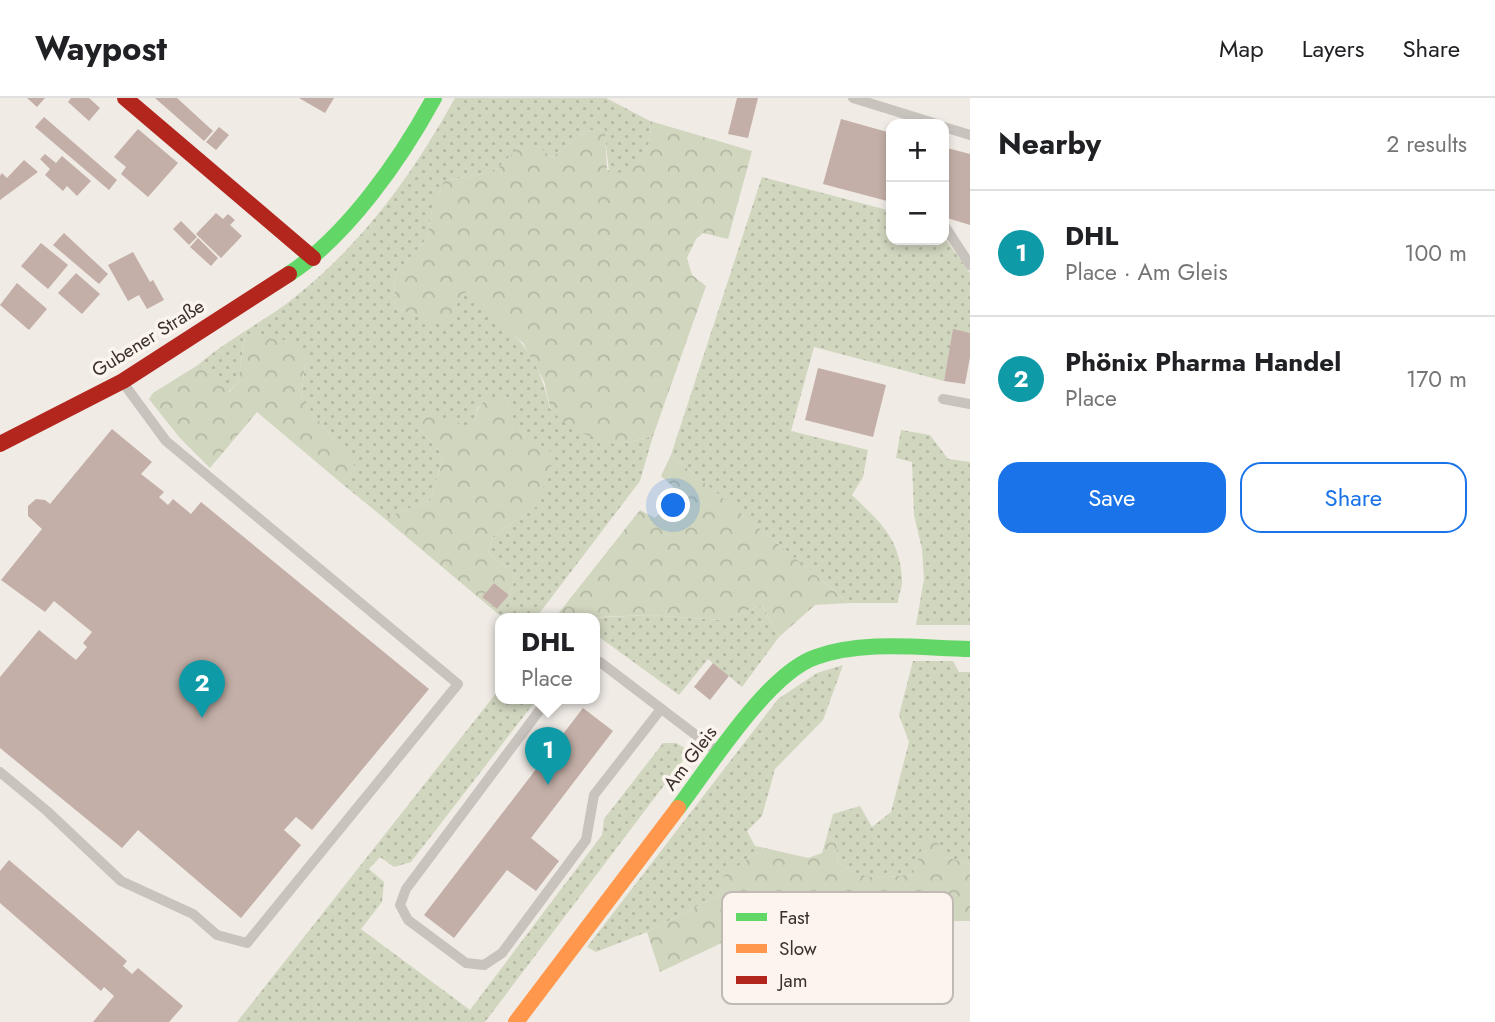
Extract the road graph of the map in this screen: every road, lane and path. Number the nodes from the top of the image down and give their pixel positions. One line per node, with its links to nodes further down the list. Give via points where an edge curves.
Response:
1 (125, 98): 8 (street)
2 (434, 98): 8 (street, Gubener Straße, via 363,204)
3 (853, 98): 4 (lane)
4 (921, 119)
5 (949, 129): 6 (lane)
6 (970, 135)
7 (949, 233): 9 (lane)
8 (313, 258): 10 (street, Gubener Straße)
9 (970, 265)
10 (123, 381): 13 (street, Gubener Straße); 19 (lane, via 166,441 458,684 247,943 217,935 192,914 121,881)
11 (943, 399): 12 (lane)
12 (970, 404)
13 (0, 444)
14 (970, 649): 18 (street, Am Gleis, via 845,649 813,658 767,691)
15 (600, 662): 17 (lane)
16 (544, 704): 17 (lane, via 406,889 400,905 408,920 466,963 484,965 502,953 586,840 594,795)
17 (661, 709): 18 (lane)
18 (720, 753): 20 (street, Am Gleis)
19 (0, 772)
20 (516, 1022)

